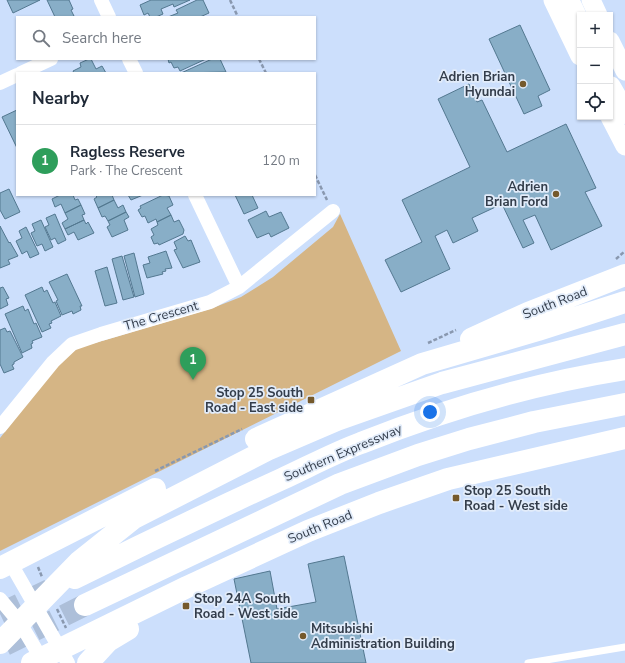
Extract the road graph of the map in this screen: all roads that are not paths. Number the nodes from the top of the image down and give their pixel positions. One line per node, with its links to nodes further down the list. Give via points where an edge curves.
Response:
1 (101, 0): 6 (street)
2 (553, 0): 9 (main road)
3 (568, 0): 7 (highway)
4 (590, 0): 5 (main road)
5 (596, 12)
6 (109, 16)
7 (577, 19)
8 (613, 47): 12 (main road)
9 (577, 50)
10 (49, 60): 13 (street)
11 (130, 60): 14 (street)
12 (625, 71)
13 (23, 72)
14 (136, 72)
15 (16, 75): 16 (street)
16 (0, 83)
17 (613, 92): 18 (highway)
18 (625, 113)
19 (612, 120): 20 (main road)
20 (625, 146)
21 (195, 196): 26 (street)
22 (333, 211): 26 (street, The Crescent)
23 (625, 267): 25 (highway)
24 (625, 275): 25 (highway, South Road)
25 (600, 285): 29 (highway, South Road, via 505,323)
26 (239, 287): 32 (street, The Crescent, via 210,302 72,344 53,362)
27 (625, 302): 29 (highway, South Road)
28 (625, 334): 38 (highway, via 442,383 337,420 267,450 141,513 113,533)
29 (422, 364): 36 (highway, South Road, via 259,437)
30 (625, 369): 37 (highway, Southern Expressway, via 504,395 432,416 360,443)
31 (625, 404): 40 (highway, via 534,422 469,439 340,484)
32 (0, 427)
33 (625, 428): 35 (highway, via 564,441 473,467)
34 (625, 438): 35 (highway, South Road)
35 (448, 479): 41 (highway, South Road, via 308,531)
36 (5, 565): 38 (street)
37 (75, 578)
38 (37, 597): 42 (highway); 45 (street)
39 (1, 601): 42 (street)
40 (85, 606)
41 (143, 608): 45 (highway, South Road); 46 (highway, via 132,625 108,641)
42 (20, 623): 43 (highway); 45 (street)
43 (0, 643)
44 (625, 646): 47 (lane)
45 (51, 653)
46 (88, 663)
47 (528, 663)

